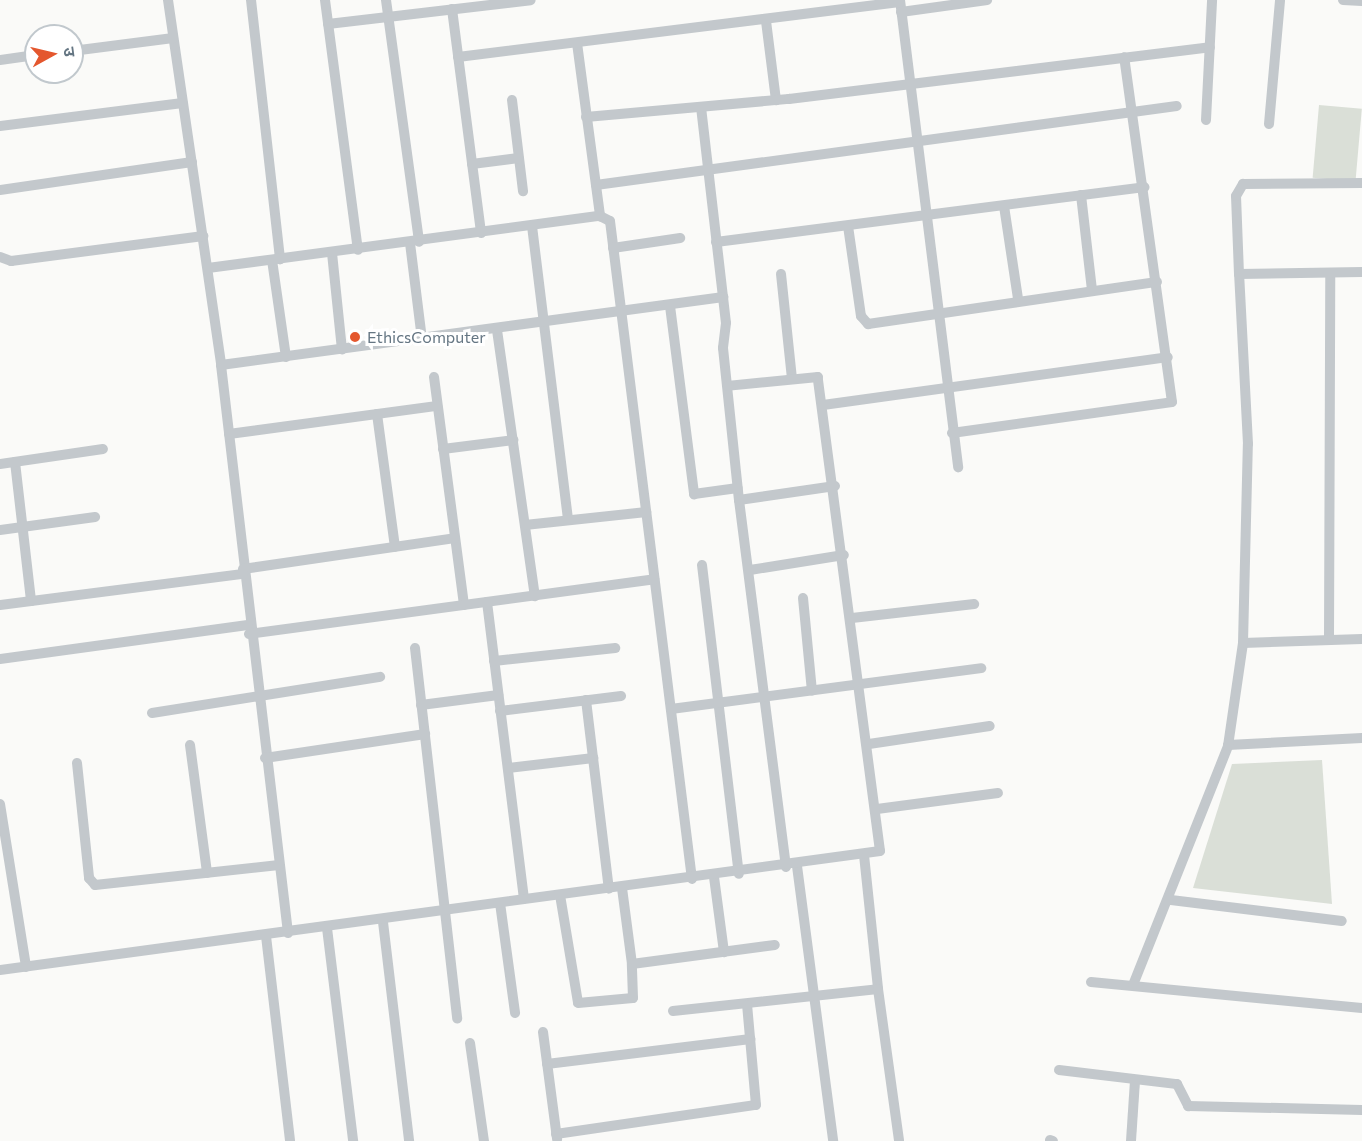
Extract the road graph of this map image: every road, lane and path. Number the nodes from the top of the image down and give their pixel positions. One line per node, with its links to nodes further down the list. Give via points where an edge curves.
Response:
1 (168, 0): 16 (street)
2 (251, 0): 60 (street)
3 (325, 0): 15 (street)
4 (386, 0): 13 (street)
5 (531, 0): 12 (street)
6 (987, 0): 11 (street)
7 (1212, 0): 18 (street)
8 (1280, 0): 33 (street)
9 (1343, 0): 10 (street)
10 (1362, 1)
11 (900, 5): 14 (street); 24 (street)
12 (452, 9): 13 (street); 21 (street)
13 (389, 17): 15 (street); 54 (street)
14 (766, 21): 17 (street); 26 (street)
15 (328, 24): 57 (street)
16 (173, 38): 19 (street); 27 (street)
17 (577, 43): 21 (street); 31 (street)
18 (1210, 47): 22 (street); 32 (street)
19 (84, 49)
20 (24, 57): 23 (street)
21 (458, 57): 38 (street)
22 (1124, 57): 24 (street); 30 (street)
23 (0, 60)
24 (908, 81): 26 (street); 35 (street)
25 (512, 100): 36 (street)
26 (776, 100): 29 (street)
27 (183, 103): 34 (street); 37 (street)
28 (1177, 106): 30 (street)
29 (701, 107): 31 (street); 39 (street)
30 (1133, 113): 35 (street); 42 (street)
31 (586, 117): 41 (street)
32 (1206, 120)
33 (1269, 124)
34 (0, 126)
35 (917, 143): 39 (street); 48 (street)
36 (519, 158): 38 (street); 44 (street)
37 (192, 162): 43 (street); 52 (street)
38 (472, 164): 51 (street)
39 (707, 173): 41 (street); 55 (street)
40 (1362, 183): 65 (street, via 1243,184 1236,196)
41 (596, 185): 47 (street)
42 (1144, 187): 45 (street); 66 (street)
43 (0, 190)
44 (523, 191)
45 (1081, 195): 46 (street); 67 (street)
46 (1004, 206): 48 (street); 69 (street)
47 (600, 216): 49 (street); 56 (street, via 608,218)
48 (925, 216): 50 (street); 71 (street)
49 (532, 226): 51 (street); 73 (street)
50 (848, 226): 55 (street); 71 (street, via 864,323)
51 (481, 233): 54 (street)
52 (203, 236): 59 (street, via 11,261); 61 (street)
53 (680, 238): 56 (street)
54 (414, 242): 57 (street); 75 (street)
55 (716, 243): 68 (street)
56 (613, 248): 72 (street)
57 (358, 250): 58 (street)
58 (332, 253): 60 (street); 76 (street)
59 (0, 257)
60 (276, 260): 61 (street); 77 (street)
61 (208, 268): 79 (street)
62 (1362, 272): 63 (street)
63 (1330, 273): 65 (street); 121 (street)
64 (781, 274): 81 (street)
65 (1239, 274): 122 (street, via 1248,444)
66 (1157, 282): 67 (street); 78 (street)
67 (1092, 290): 69 (street)
68 (723, 297): 70 (street); 82 (street)
69 (1018, 299): 71 (street)
70 (670, 306): 72 (street); 96 (street, via 694,494)
71 (939, 311): 83 (street)
72 (620, 315): 73 (street); 98 (street)
73 (544, 324): 74 (street); 100 (street)
74 (496, 330): 75 (street); 89 (street)
75 (422, 339): 76 (street)
76 (342, 349): 77 (street)
77 (286, 357): 79 (street)
78 (1168, 357): 83 (street); 87 (street, via 1173,397 1168,405)
79 (221, 365): 88 (street)
80 (434, 378): 85 (street)
81 (792, 378): 82 (street); 84 (street, via 818,377)
82 (727, 386): 96 (street)
83 (948, 387): 84 (street); 87 (street)
84 (824, 405): 95 (street)
85 (437, 406): 86 (street); 91 (street)
86 (377, 414): 88 (street); 105 (street)
87 (952, 433): 94 (street)
88 (229, 434): 109 (street)
89 (513, 440): 91 (street); 101 (street)
90 (103, 449): 92 (street)
91 (443, 449): 104 (street)
92 (15, 462): 93 (street); 102 (street)
93 (0, 464)
94 (958, 467)
95 (835, 486): 97 (street); 106 (street)
96 (738, 488): 97 (street)
97 (739, 500): 108 (street)
98 (646, 512): 100 (street); 110 (street)
99 (95, 517): 102 (street)
100 (568, 519): 101 (street)
101 (525, 525): 111 (street)
102 (22, 527): 103 (street); 113 (street)
103 (0, 530)
104 (455, 538): 105 (street); 117 (street)
105 (394, 547): 109 (street)
106 (844, 555): 108 (street); 118 (street)
107 (702, 565): 136 (street)
108 (750, 570): 133 (street)
109 (243, 572): 113 (street); 119 (street)
110 (654, 579): 111 (street); 138 (street)
111 (535, 596): 114 (street)
112 (803, 598): 130 (street)
113 (31, 601): 115 (street)
114 (487, 602): 117 (street); 126 (street)
115 (0, 604)
116 (974, 604): 118 (street)
117 (464, 605): 119 (street)
118 (852, 618): 129 (street)
119 (249, 630): 125 (street); 134 (street)
120 (1362, 639): 121 (street)
121 (1329, 640): 122 (street)
122 (1243, 643): 146 (street)
123 (415, 648): 137 (street)
124 (615, 648): 126 (street)
125 (0, 659)
126 (494, 661): 131 (street)
127 (981, 668): 129 (street)
128 (380, 677): 134 (street)
129 (861, 685): 130 (street); 144 (street)
130 (812, 691): 133 (street)
131 (498, 695): 137 (street); 139 (street)
132 (621, 696): 135 (street)
133 (766, 696): 136 (street); 156 (street)
134 (256, 697): 140 (street); 147 (street)
135 (586, 700): 139 (street); 148 (street)
136 (720, 702): 138 (street); 158 (street)
137 (422, 705): 142 (street)
138 (671, 709): 160 (street)
139 (500, 711): 150 (street)
140 (152, 713)
141 (990, 726): 144 (street)
142 (425, 734): 147 (street); 167 (street)
143 (1362, 738): 146 (street)
144 (868, 744): 153 (street)
145 (190, 745): 157 (street)
146 (1228, 745): 165 (street)
147 (265, 758): 155 (street)
148 (593, 758): 150 (street); 162 (street)
149 (77, 763): 157 (street, via 90,882)
150 (508, 768): 164 (street)
151 (998, 793): 153 (street)
152 (0, 804): 176 (street)
153 (877, 809): 154 (street, via 882,848)
154 (864, 855): 156 (street); 180 (street)
155 (279, 865): 157 (street); 171 (street)
156 (791, 866): 158 (street); 181 (street)
157 (207, 873)
158 (739, 874): 159 (street)
159 (714, 877): 160 (street); 174 (street)
160 (692, 879): 161 (street)
161 (622, 888): 162 (street); 175 (street)
162 (609, 890): 163 (street)
163 (560, 895): 164 (street); 175 (street, via 578,1003 633,998)
164 (524, 900): 166 (street)
165 (1171, 900): 168 (street); 179 (street)
166 (500, 903): 167 (street); 185 (street)
167 (447, 911): 169 (street); 186 (street)
168 (1342, 921)
169 (383, 922): 170 (street); 197 (street)
170 (327, 928): 171 (street); 196 (street)
171 (288, 933): 172 (street)
172 (266, 936): 176 (street); 195 (street)
173 (775, 945): 174 (street)
174 (724, 952): 175 (street)
175 (632, 964)
176 (26, 967): 177 (street)
177 (0, 970)
178 (1091, 982): 179 (street)
179 (1133, 985): 183 (street)
180 (878, 989): 181 (street); 200 (street)
181 (814, 997): 182 (street); 199 (street)
182 (747, 1005): 184 (street); 188 (street)
183 (1362, 1008)
184 (673, 1011)
185 (515, 1013)
186 (458, 1019)
187 (543, 1032): 190 (street)
188 (750, 1039): 190 (street); 194 (street, via 758,1098 754,1106)
189 (470, 1043): 198 (street)
190 (547, 1064): 194 (street)
191 (1059, 1070): 192 (street)
192 (1135, 1081): 193 (street, via 1180,1085 1188,1106); 201 (street)
193 (1362, 1110)
194 (557, 1138)
195 (290, 1141)
196 (353, 1141)
197 (409, 1141)
198 (484, 1141)
199 (833, 1141)
200 (898, 1141)
201 (1131, 1141)

